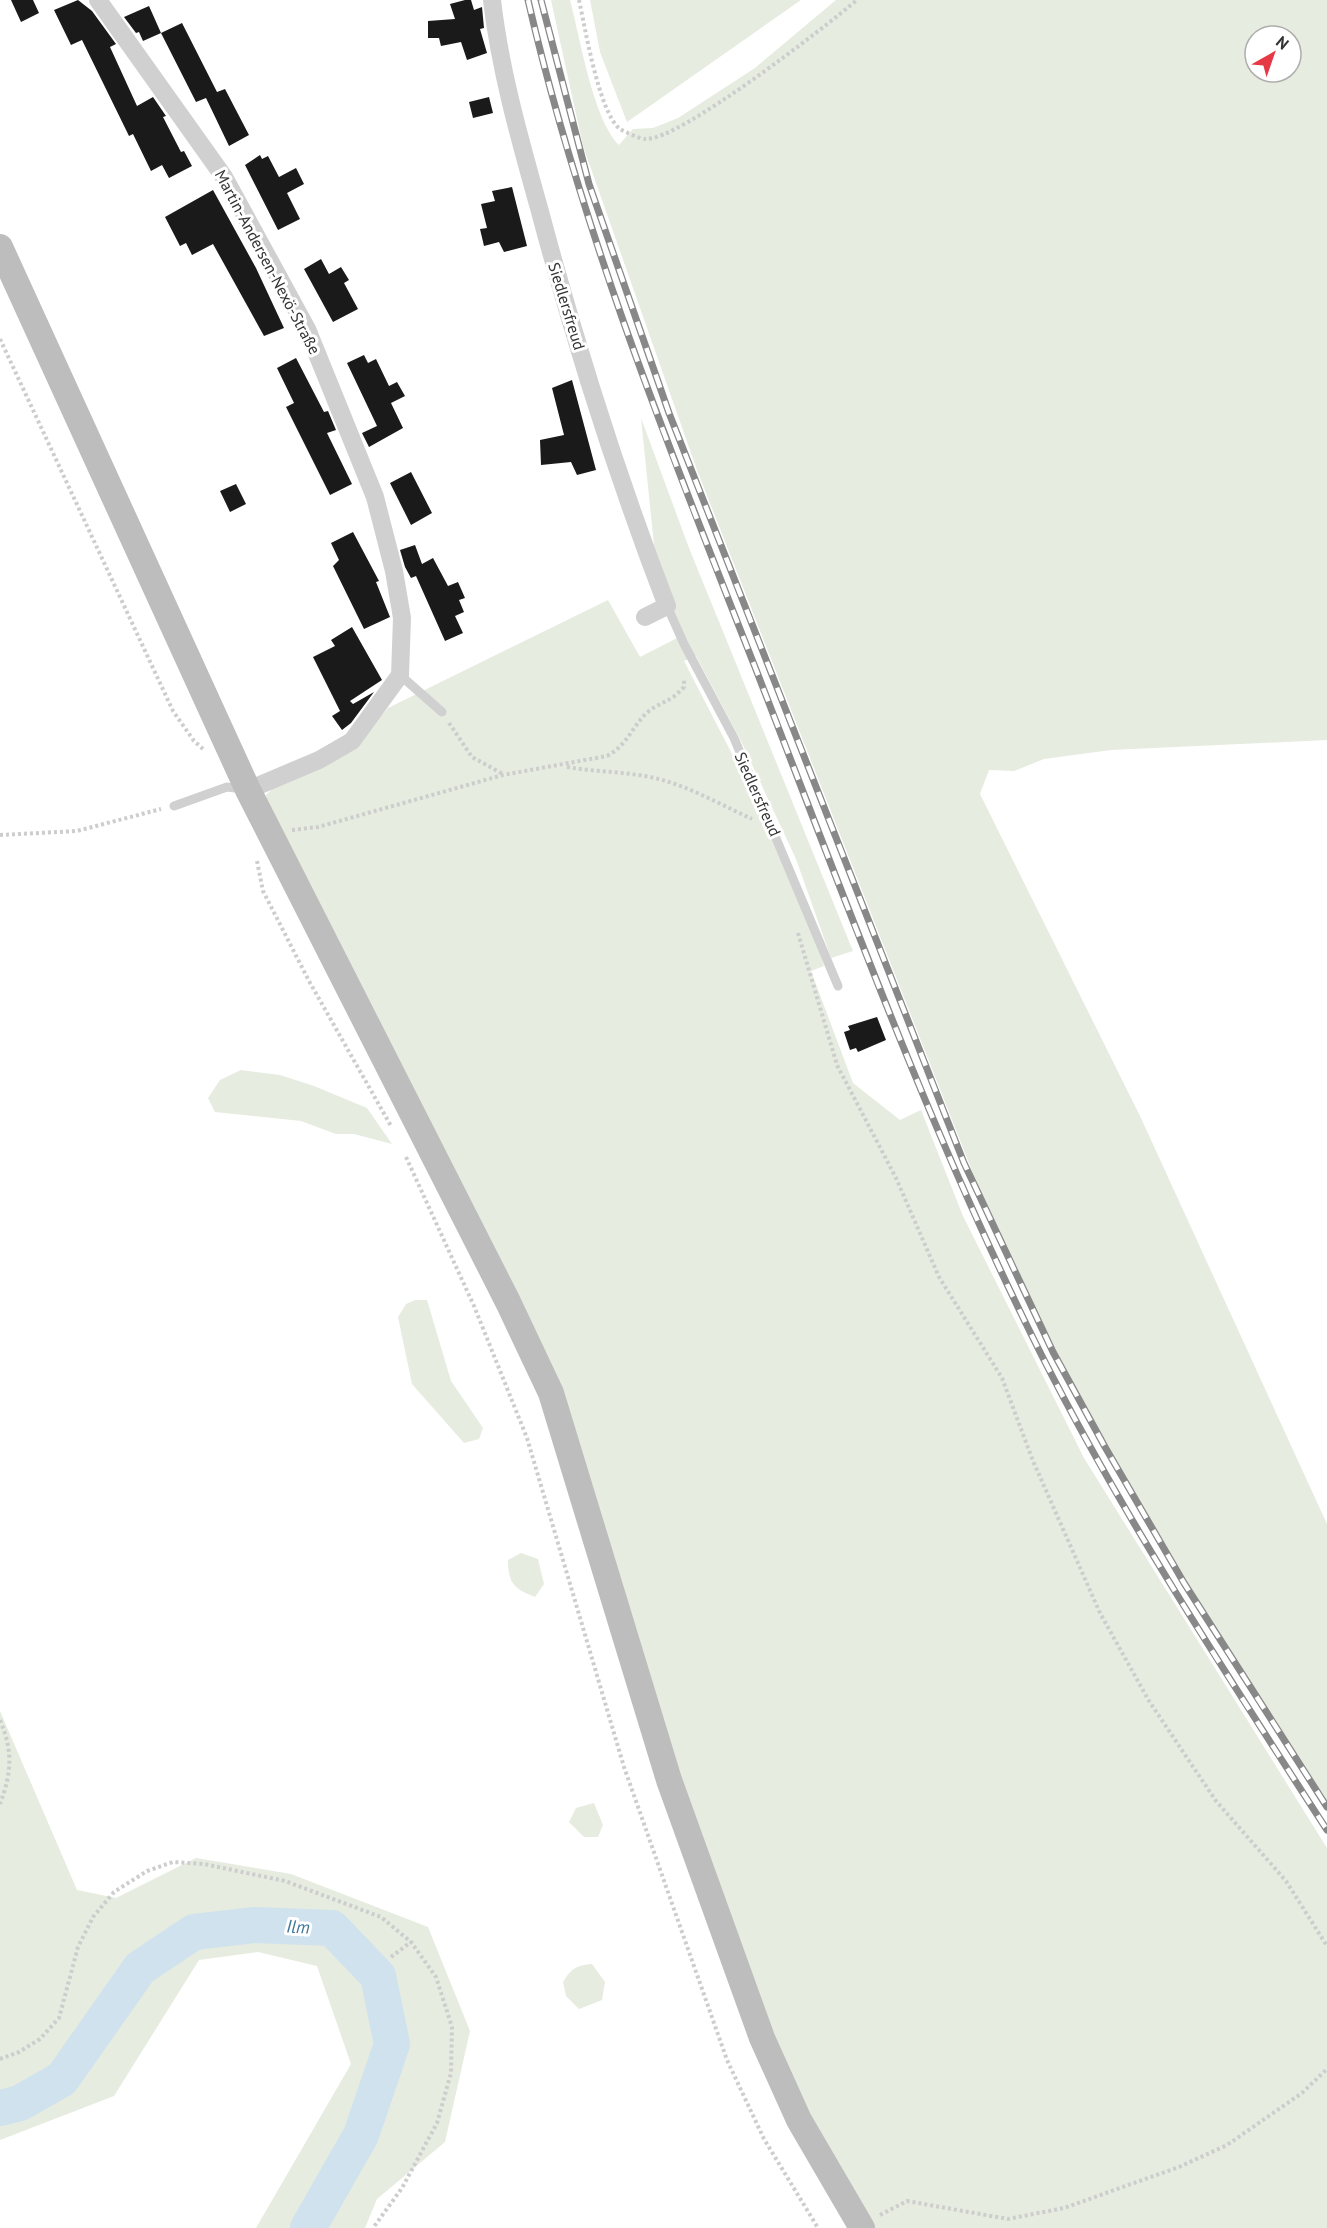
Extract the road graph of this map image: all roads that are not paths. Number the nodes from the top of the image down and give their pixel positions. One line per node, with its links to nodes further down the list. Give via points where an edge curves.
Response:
1 (98, 0): 6 (street, Martin-Andersen-Nexö-Straße, via 224,177 307,329 375,498 402,618)
2 (492, 0): 4 (street, Siedlersfreud, via 519,133 549,249 630,508)
3 (0, 247): 8 (street)
4 (668, 606): 5 (street); 10 (lane, Siedlersfreud, via 750,777)
5 (645, 617)
6 (400, 675): 7 (lane); 8 (street, via 352,741 319,760)
7 (442, 712)
8 (248, 790): 9 (lane, via 227,787); 11 (street, via 551,1393 669,1780 762,2038 799,2120)
9 (174, 806)
10 (838, 986)
11 (862, 2227)

